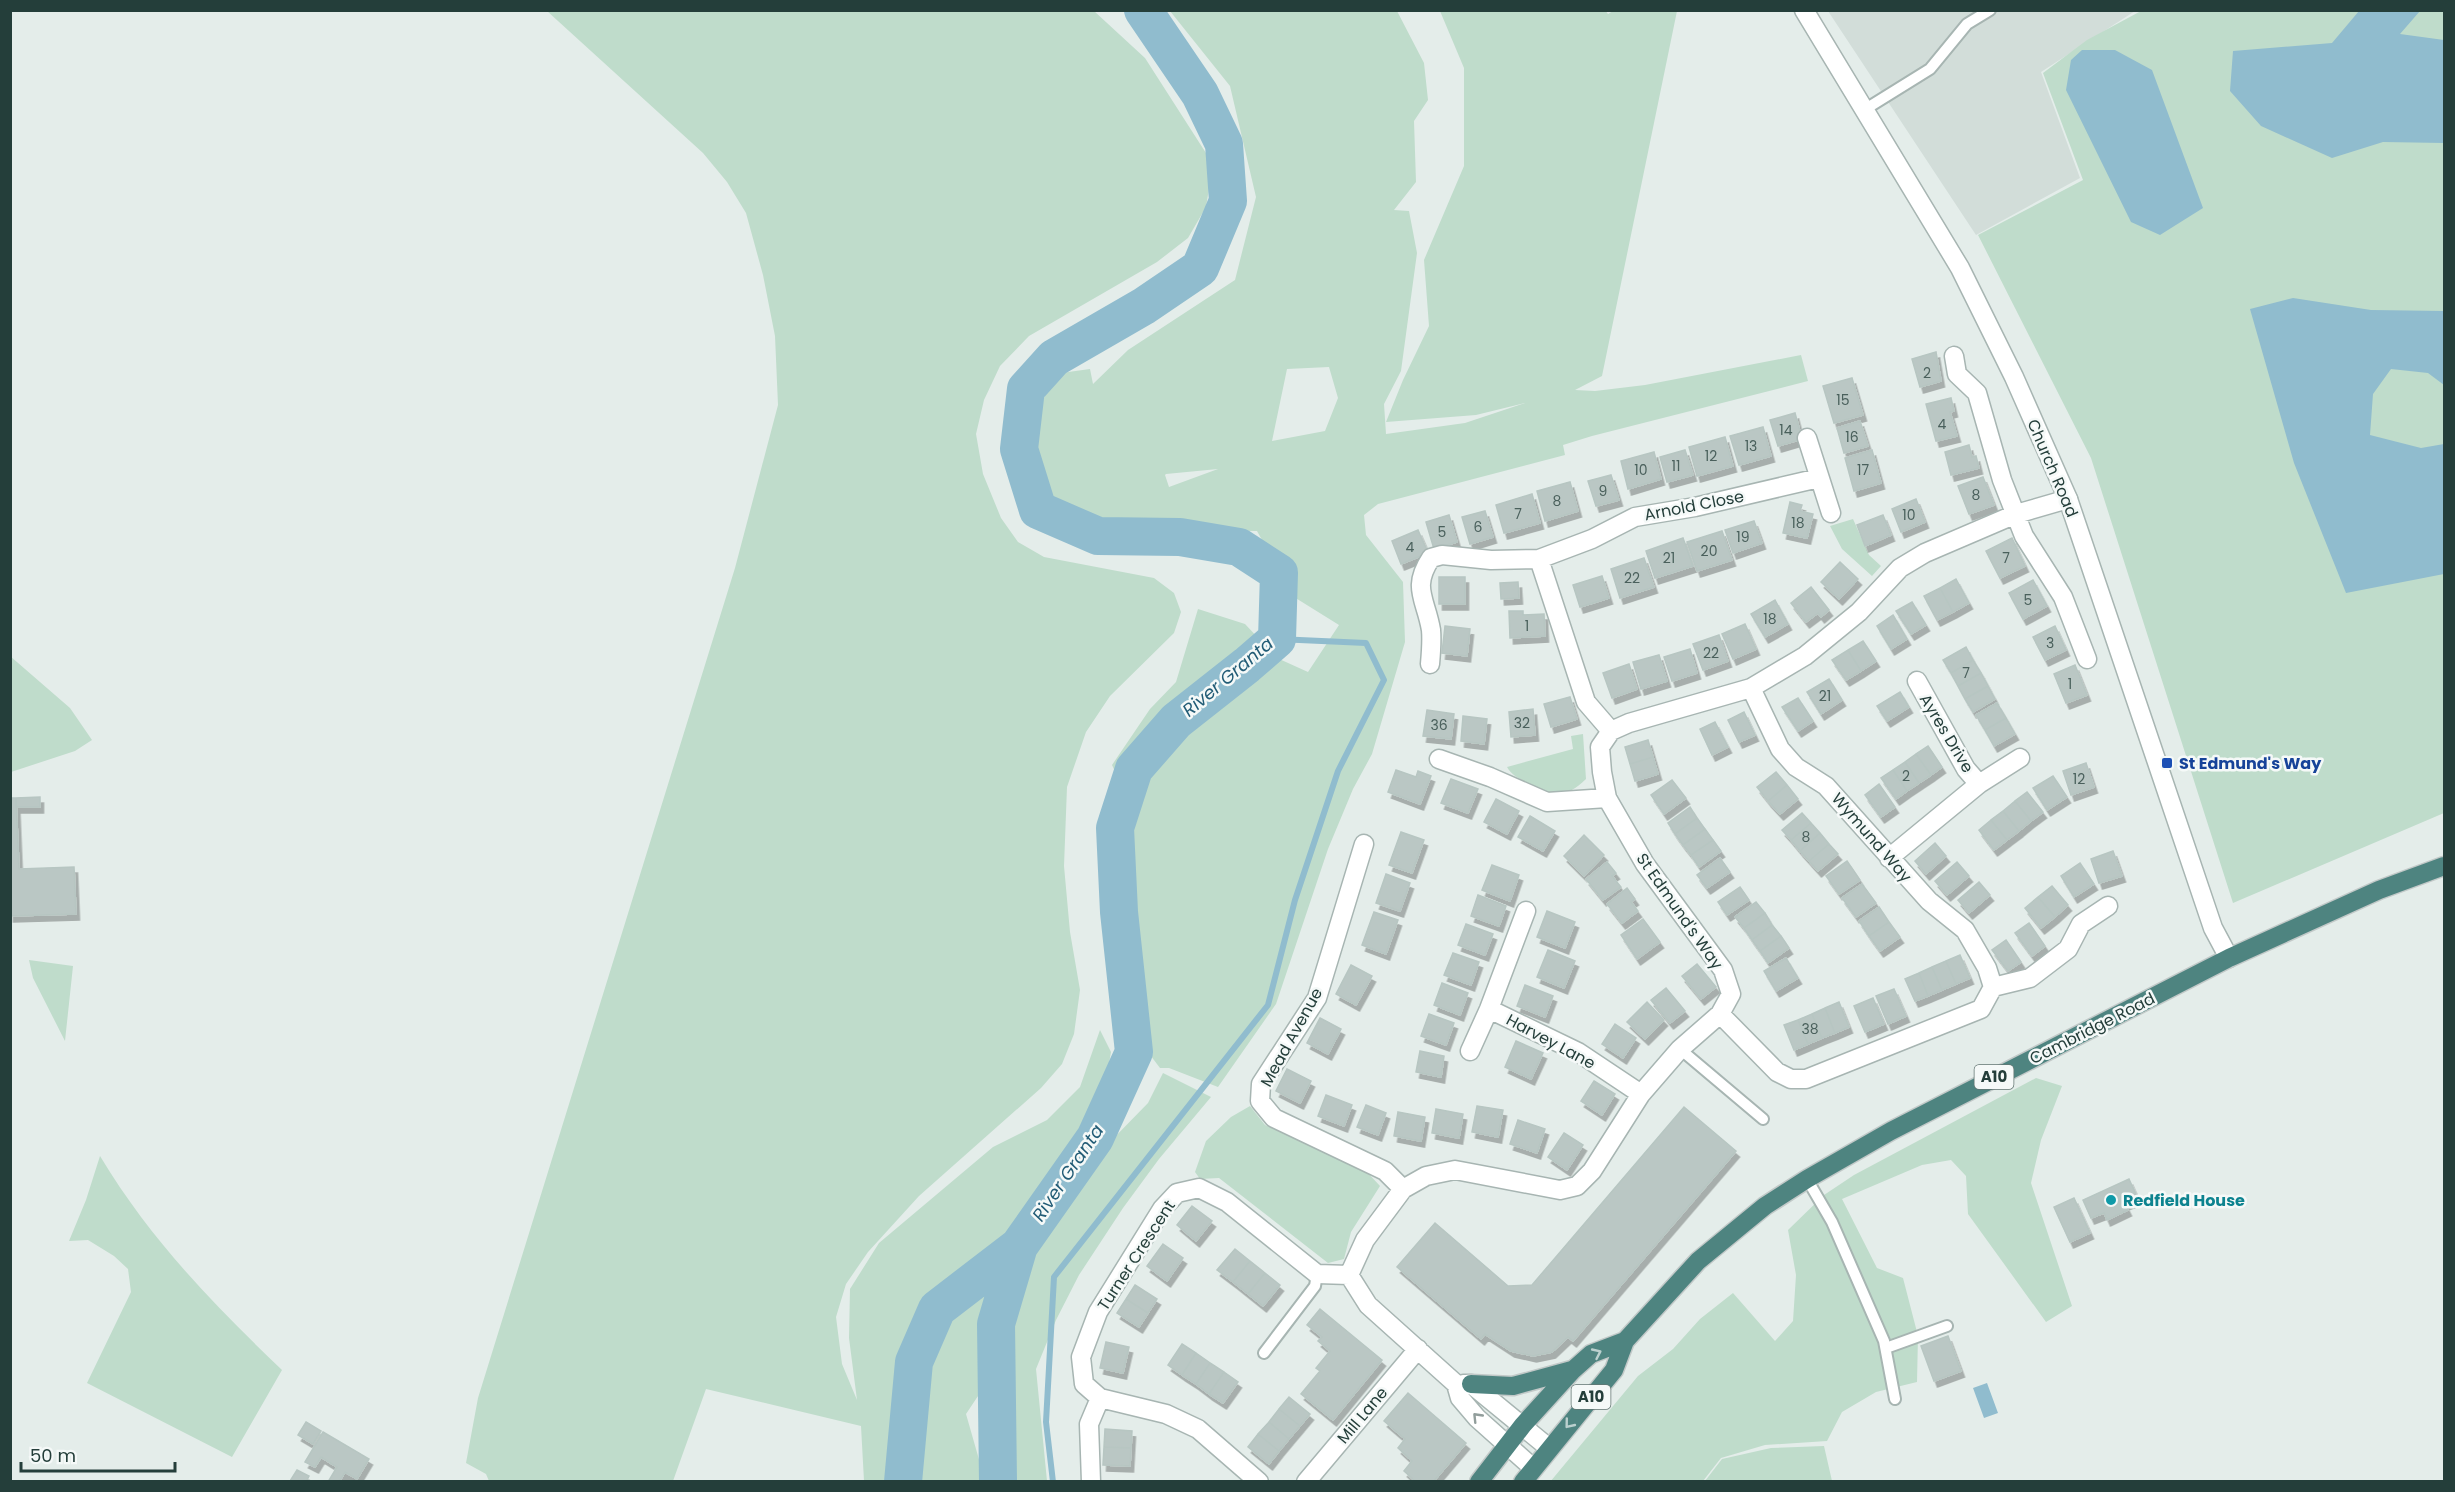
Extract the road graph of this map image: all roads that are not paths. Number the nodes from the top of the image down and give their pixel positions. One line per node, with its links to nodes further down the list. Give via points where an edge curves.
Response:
1 (1804, 10): 3 (street, Church Road)
2 (1990, 10): 3 (lane, via 1967,24 1930,69)
3 (1864, 110): 7 (street, Church Road, via 1960,268 2014,376)
4 (1954, 356): 9 (street, via 1958,374 1977,393)
5 (1807, 438): 6 (street)
6 (1820, 478): 8 (street); 10 (street, Arnold Close, via 1635,517)
7 (2068, 499): 9 (street); 25 (street, Church Road, via 2207,913)
8 (1831, 513)
9 (2016, 514): 11 (street, via 2024,536 2063,597); 14 (street, via 1925,553 1900,568 1859,612 1805,656)
10 (1539, 559): 12 (street, Arnold Close, via 1443,555 1431,558 1422,571 1420,585 1431,632); 15 (street, via 1586,702)
11 (2087, 659)
12 (1431, 664)
13 (1917, 681): 18 (street, Ayres Drive, via 1966,769)
14 (1751, 688): 15 (street); 21 (street, Wymund Way, via 1780,749 1796,767 1826,786 1851,811)
15 (1611, 731): 19 (street, St Edmund's Way, via 1600,747)
16 (2020, 758): 18 (street, Ayres Drive)
17 (1439, 759): 19 (street, via 1547,802)
18 (1979, 784): 21 (street, Ayres Drive)
19 (1607, 798): 28 (street, St Edmund's Way, via 1645,864 1723,970 1731,994)
20 (1364, 844): 34 (street, Mead Avenue, via 1317,998 1261,1084 1260,1101 1274,1118 1385,1171)
21 (1889, 858): 26 (street, Wymund Way, via 1929,901 1965,930 1988,968)
22 (2445, 866): 25 (highway, Cambridge Road / A10, via 2379,890)
23 (2108, 906): 26 (street, via 2081,924 2068,949 2030,978)
24 (1526, 911): 27 (street, Harvey Lane)
25 (2229, 958): 33 (highway, Cambridge Road / A10, via 1901,1125)
26 (1993, 987): 28 (street, via 1981,1009 1806,1078 1791,1078 1777,1072)
27 (1489, 1009): 30 (street, Harvey Lane); 31 (street, Harvey Lane, via 1578,1052)
28 (1720, 1014): 29 (street)
29 (1680, 1048): 31 (street); 32 (lane)
30 (1470, 1051)
31 (1641, 1094): 34 (street, via 1592,1171 1576,1185 1560,1190 1455,1170 1426,1176)
32 (1763, 1119)
33 (1807, 1179): 38 (highway, Cambridge Road / A10, via 1747,1220 1698,1261); 39 (lane, via 1832,1222)
34 (1403, 1189): 36 (street, via 1365,1240)
35 (1317, 1274): 36 (street); 41 (lane, via 1315,1286); 44 (street, Turner Crescent, via 1227,1202 1199,1188 1177,1193 1162,1209 1098,1312 1081,1357 1084,1384)
36 (1349, 1275): 40 (street, via 1368,1305)
37 (1947, 1326): 39 (lane)
38 (1625, 1341): 42 (highway, Cambridge Road / A10, one-way to 38, via 1591,1354); 48 (highway, Cambridge Road / A10, one-way to 48, via 1614,1370)
39 (1886, 1348): 45 (lane)
40 (1418, 1349): 43 (street); 52 (street, Mill Lane)
41 (1264, 1353)
42 (1573, 1370): 43 (highway, via 1514,1386); 46 (highway, Cambridge Road / A10)
43 (1463, 1384): 46 (street); 47 (street, one-way to 43, via 1460,1398)
44 (1100, 1398): 50 (street, via 1089,1424); 51 (street, via 1166,1414 1198,1429)
45 (1896, 1399)
46 (1523, 1425): 47 (highway, Cambridge Road / A10); 48 (street)
47 (1506, 1446): 49 (street); 53 (highway, Cambridge Road / A10)
48 (1549, 1448): 49 (highway, Cambridge Road / A10)
49 (1528, 1475)
50 (1091, 1482)
51 (1259, 1482)
52 (1306, 1482)
53 (1479, 1482)

